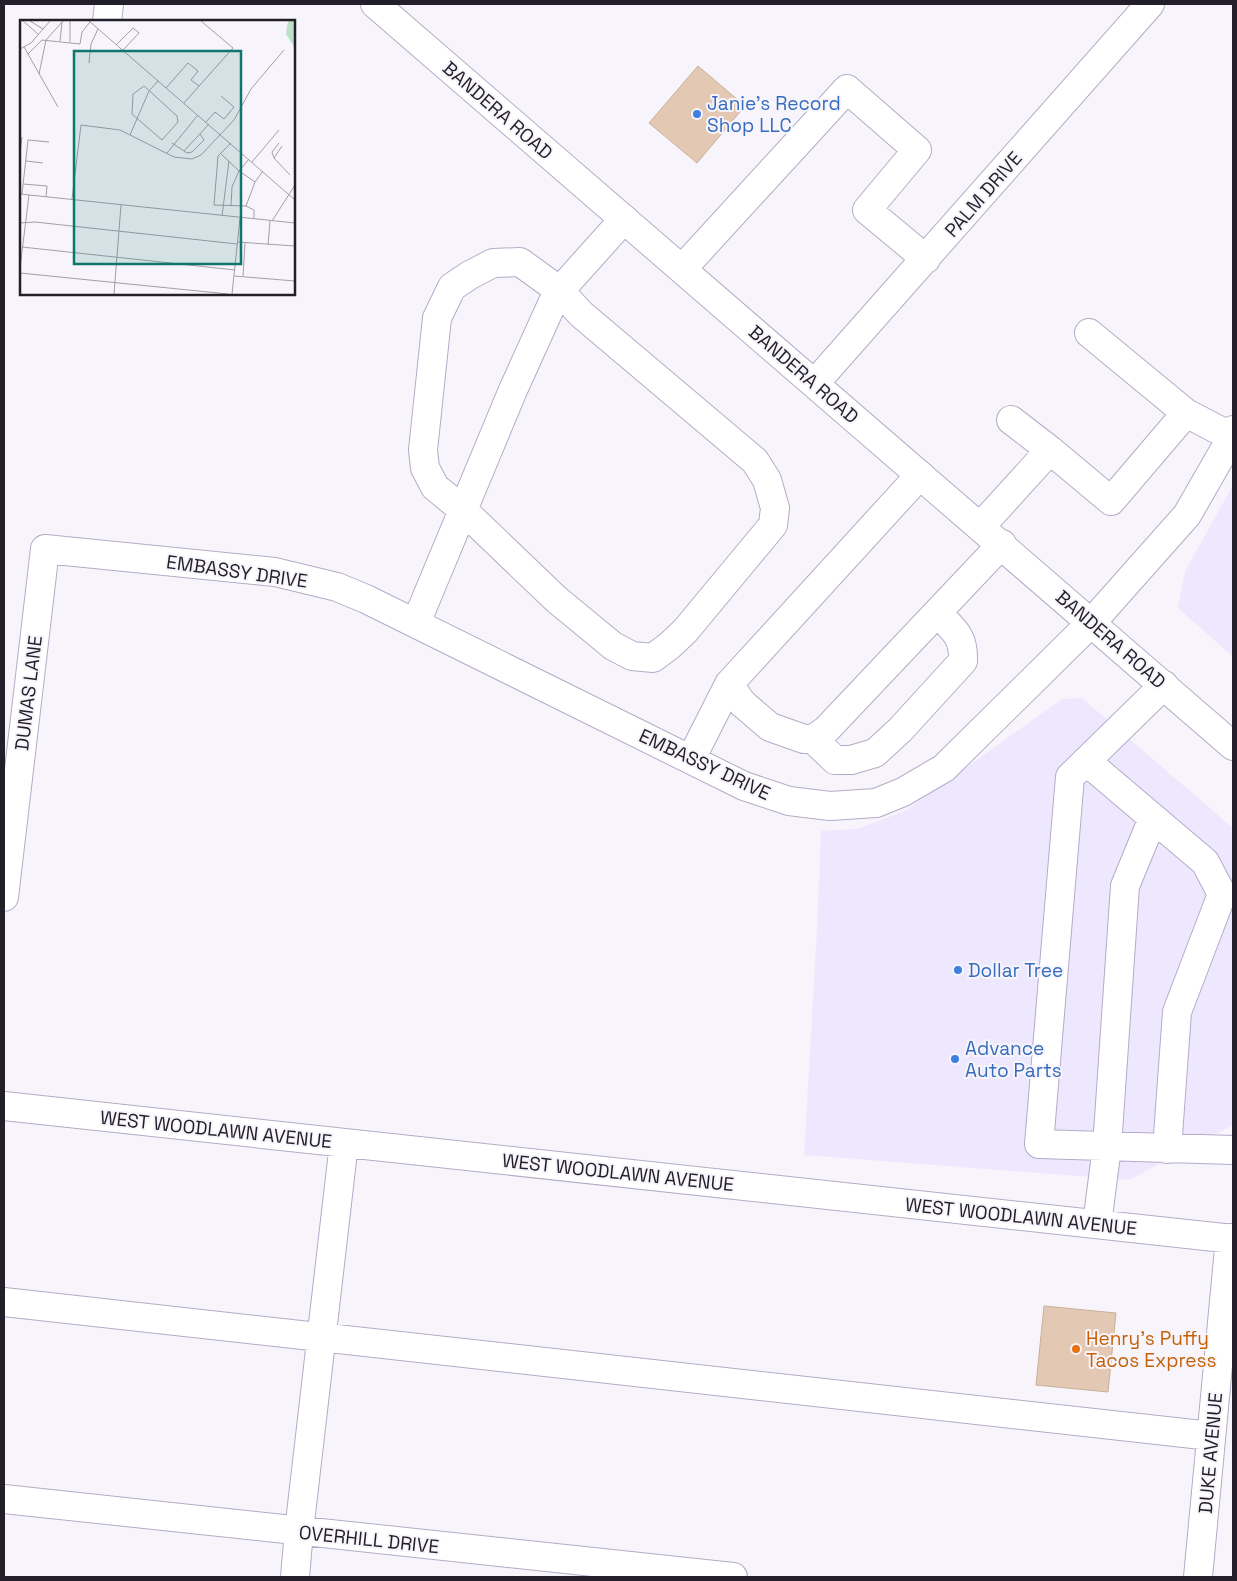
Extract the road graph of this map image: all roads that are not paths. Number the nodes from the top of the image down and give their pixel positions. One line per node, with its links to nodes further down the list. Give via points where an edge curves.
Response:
1 (109, 4): 4 (street)
2 (375, 4): 5 (street, BANDERA ROAD)
3 (1150, 4): 6 (street, PALM DRIVE)
4 (107, 20)
5 (624, 219): 7 (street, BANDERA ROAD); 8 (street)
6 (926, 259): 7 (street, via 867,210 917,150 846,88); 10 (street, PALM DRIVE)
7 (682, 269): 10 (street, BANDERA ROAD)
8 (560, 291): 16 (street, via 513,390); 16 (street, via 520,262 493,263 452,287 437,318 423,450 425,468 435,487); 16 (street, via 582,314 755,461 767,480 775,508 773,525 685,631 653,658 632,656 613,646 556,599)
9 (1089, 333): 11 (street)
10 (815, 383): 15 (street, BANDERA ROAD)
11 (1186, 413): 13 (street); 14 (street, via 1111,501)
12 (1011, 420): 14 (street)
13 (1232, 433): 21 (street, EMBASSY DRIVE, via 1187,514)
14 (1050, 450): 17 (street)
15 (920, 474): 17 (street, BANDERA ROAD); 23 (street)
16 (463, 510): 22 (street)
17 (981, 526): 18 (street, BANDERA ROAD)
18 (1002, 544): 20 (street); 21 (street, BANDERA ROAD)
19 (45, 548): 22 (street, EMBASSY DRIVE, via 275,572 337,587); 31 (street, DUMAS LANE)
20 (937, 613): 25 (street, via 826,730); 25 (street, via 958,634 963,661 900,730 875,753 851,760 835,760)
21 (1092, 622): 24 (street, BANDERA ROAD); 27 (street, EMBASSY DRIVE, via 944,768 903,792 876,803 830,806 789,801 744,786)
22 (416, 623): 27 (street, EMBASSY DRIVE)
23 (729, 684): 25 (street, via 742,703 770,728); 27 (street)
24 (1164, 685): 26 (street, BANDERA ROAD); 28 (street)
25 (813, 739)
26 (1233, 746)
27 (691, 759)
28 (1086, 761): 29 (street); 34 (street, via 1070,776 1039,1144)
29 (1153, 818): 30 (street, via 1205,862); 34 (street, via 1125,886)
30 (1230, 892): 35 (street, via 1177,1012)
31 (4, 897)
32 (4, 1106): 33 (street, WEST WOODLAWN AVENUE)
33 (344, 1142): 37 (street, WEST WOODLAWN AVENUE); 40 (street)
34 (1107, 1147): 35 (street); 37 (street)
35 (1167, 1149): 36 (street)
36 (1233, 1150)
37 (1096, 1224): 38 (street, WEST WOODLAWN AVENUE)
38 (1232, 1239): 41 (street, DUKE AVENUE)
39 (4, 1302): 40 (street)
40 (322, 1336): 41 (street); 43 (street)
41 (1219, 1425): 46 (street, DUKE AVENUE)
42 (4, 1499): 43 (street, OVERHILL DRIVE)
43 (299, 1531): 44 (street); 45 (street, OVERHILL DRIVE)
44 (295, 1577)
45 (734, 1577)
46 (1198, 1577)

